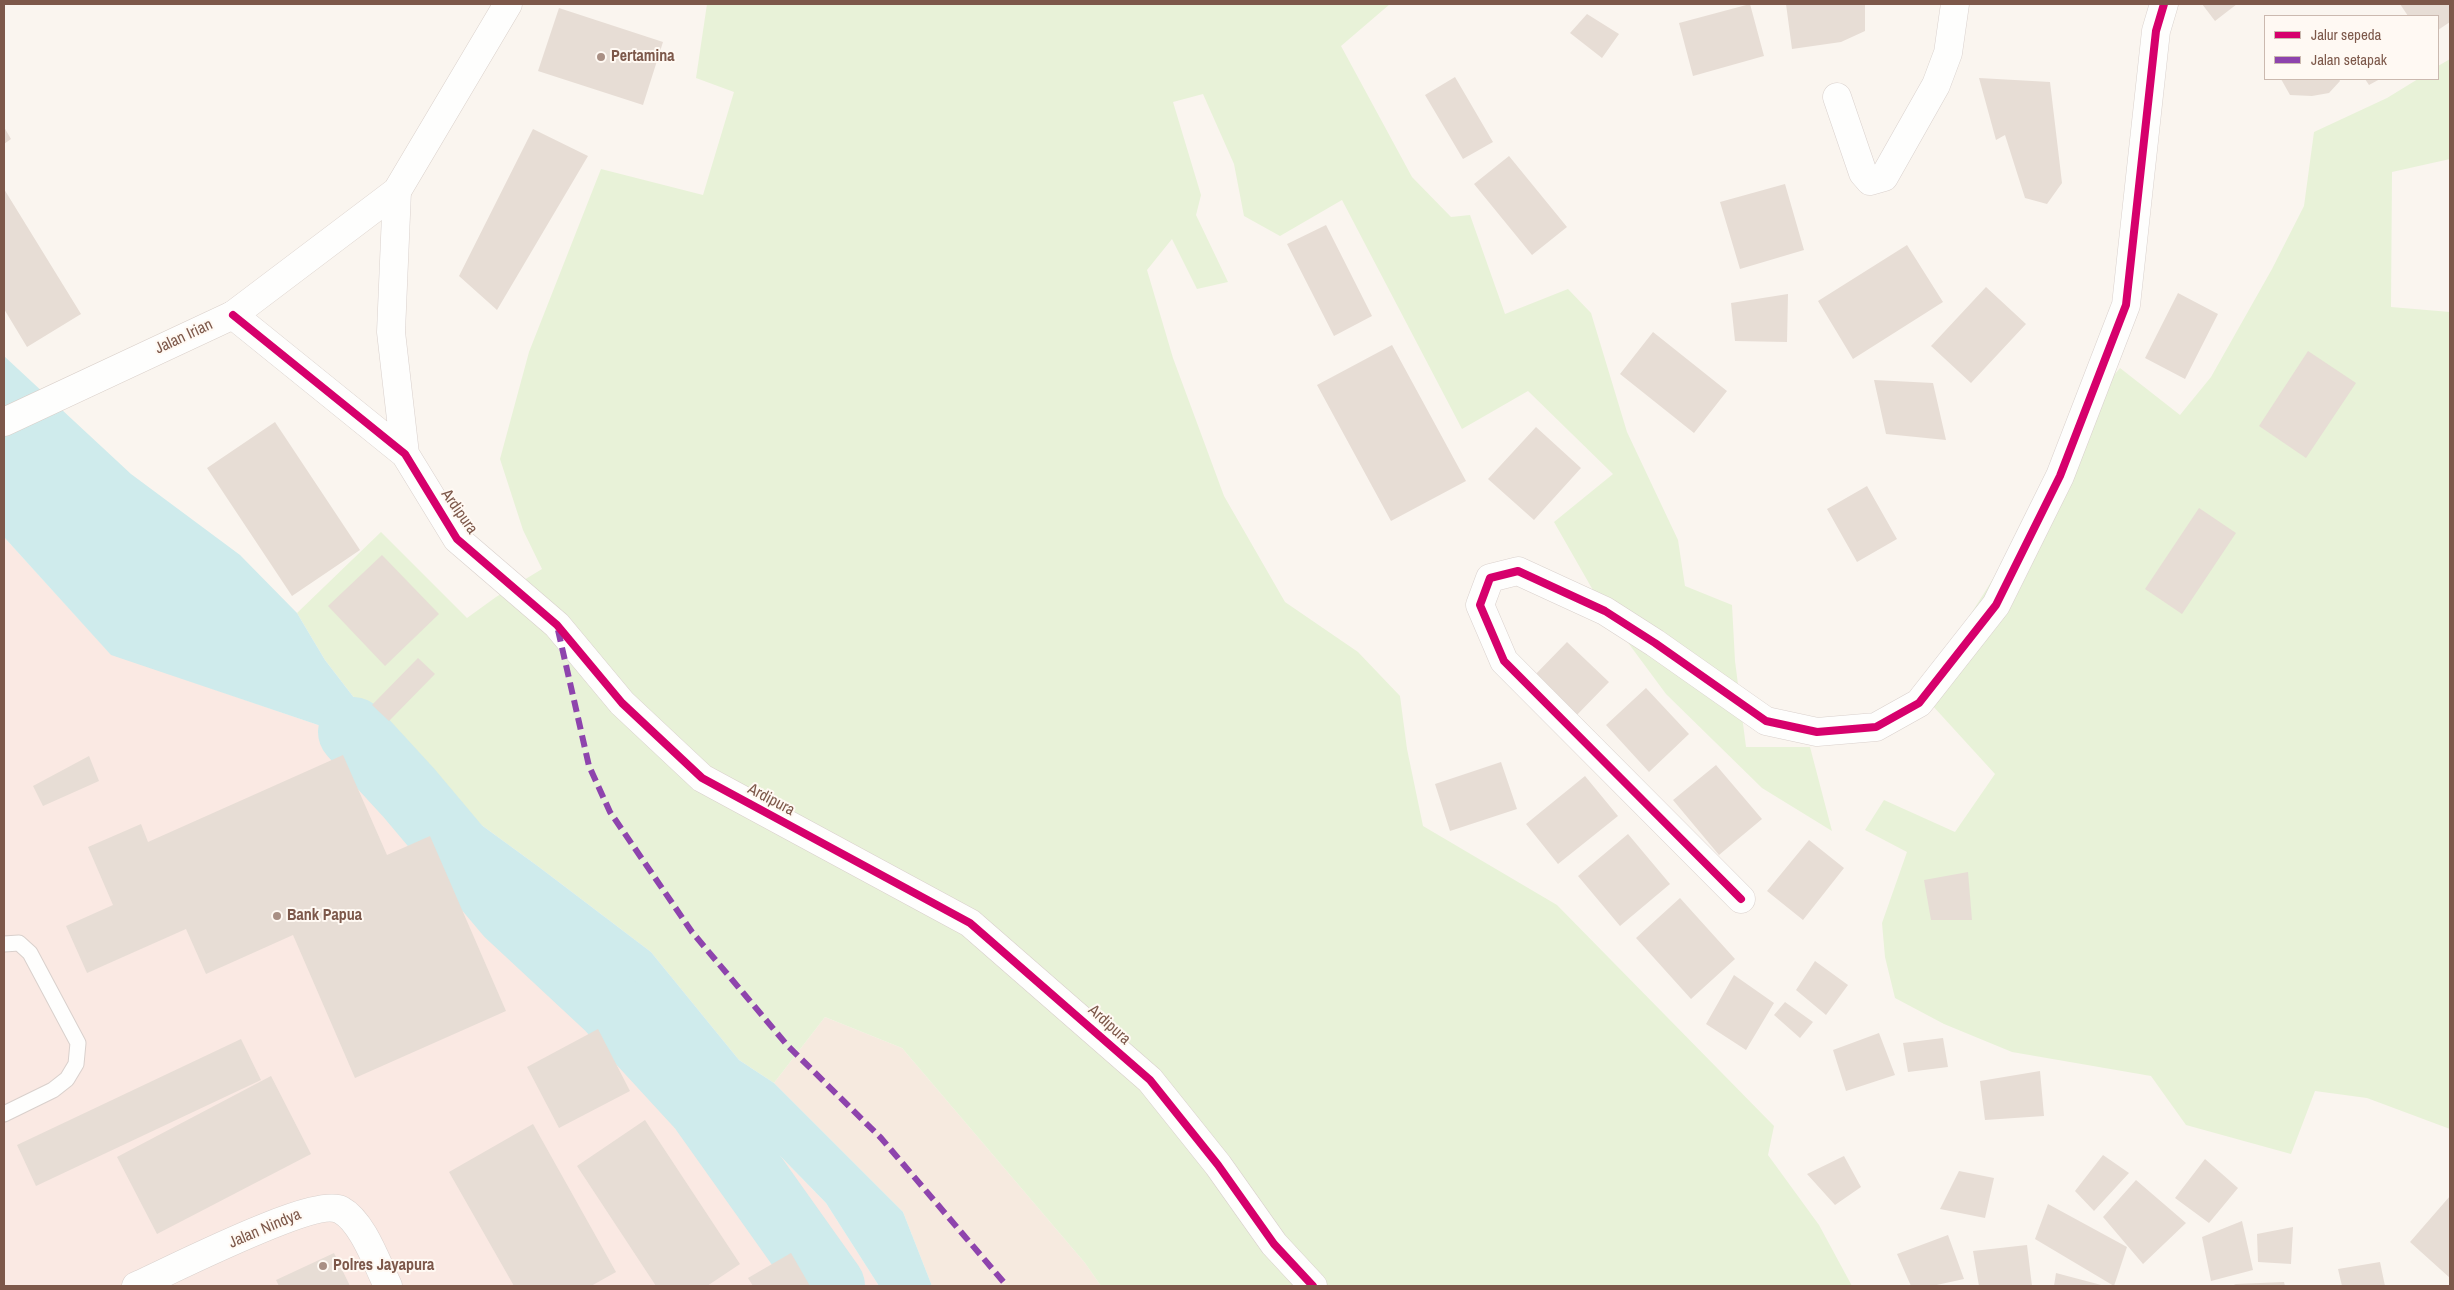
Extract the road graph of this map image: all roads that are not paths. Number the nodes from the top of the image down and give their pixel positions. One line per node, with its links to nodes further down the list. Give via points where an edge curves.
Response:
1 (508, 4): 5 (street)
2 (1955, 4): 4 (street, via 1948,53 1936,85 1884,177 1870,180 1863,173)
3 (2164, 4): 9 (street, via 2156,32 2126,305 2060,476 1996,605 1919,703 1876,727 1818,732 1766,721 1605,611 1518,572 1490,578 1480,606 1504,661)
4 (1837, 97)
5 (397, 191): 6 (street, Jalan Irian); 8 (street, Ardipura, via 391,332)
6 (233, 315): 7 (street, Jalan Irian); 8 (street, Ardipura)
7 (4, 422)
8 (406, 454): 14 (street, Ardipura, via 457,539 557,625 622,704 702,778 970,923 1150,1080 1218,1165 1274,1244)
9 (1741, 898)
10 (4, 944): 11 (lane, via 19,944 30,953 78,1043 76,1064 67,1079 54,1090)
11 (4, 1114)
12 (136, 1286): 13 (street, Jalan Nindya, via 290,1216 318,1208 339,1209 356,1222)
13 (388, 1286)
14 (1313, 1286)

